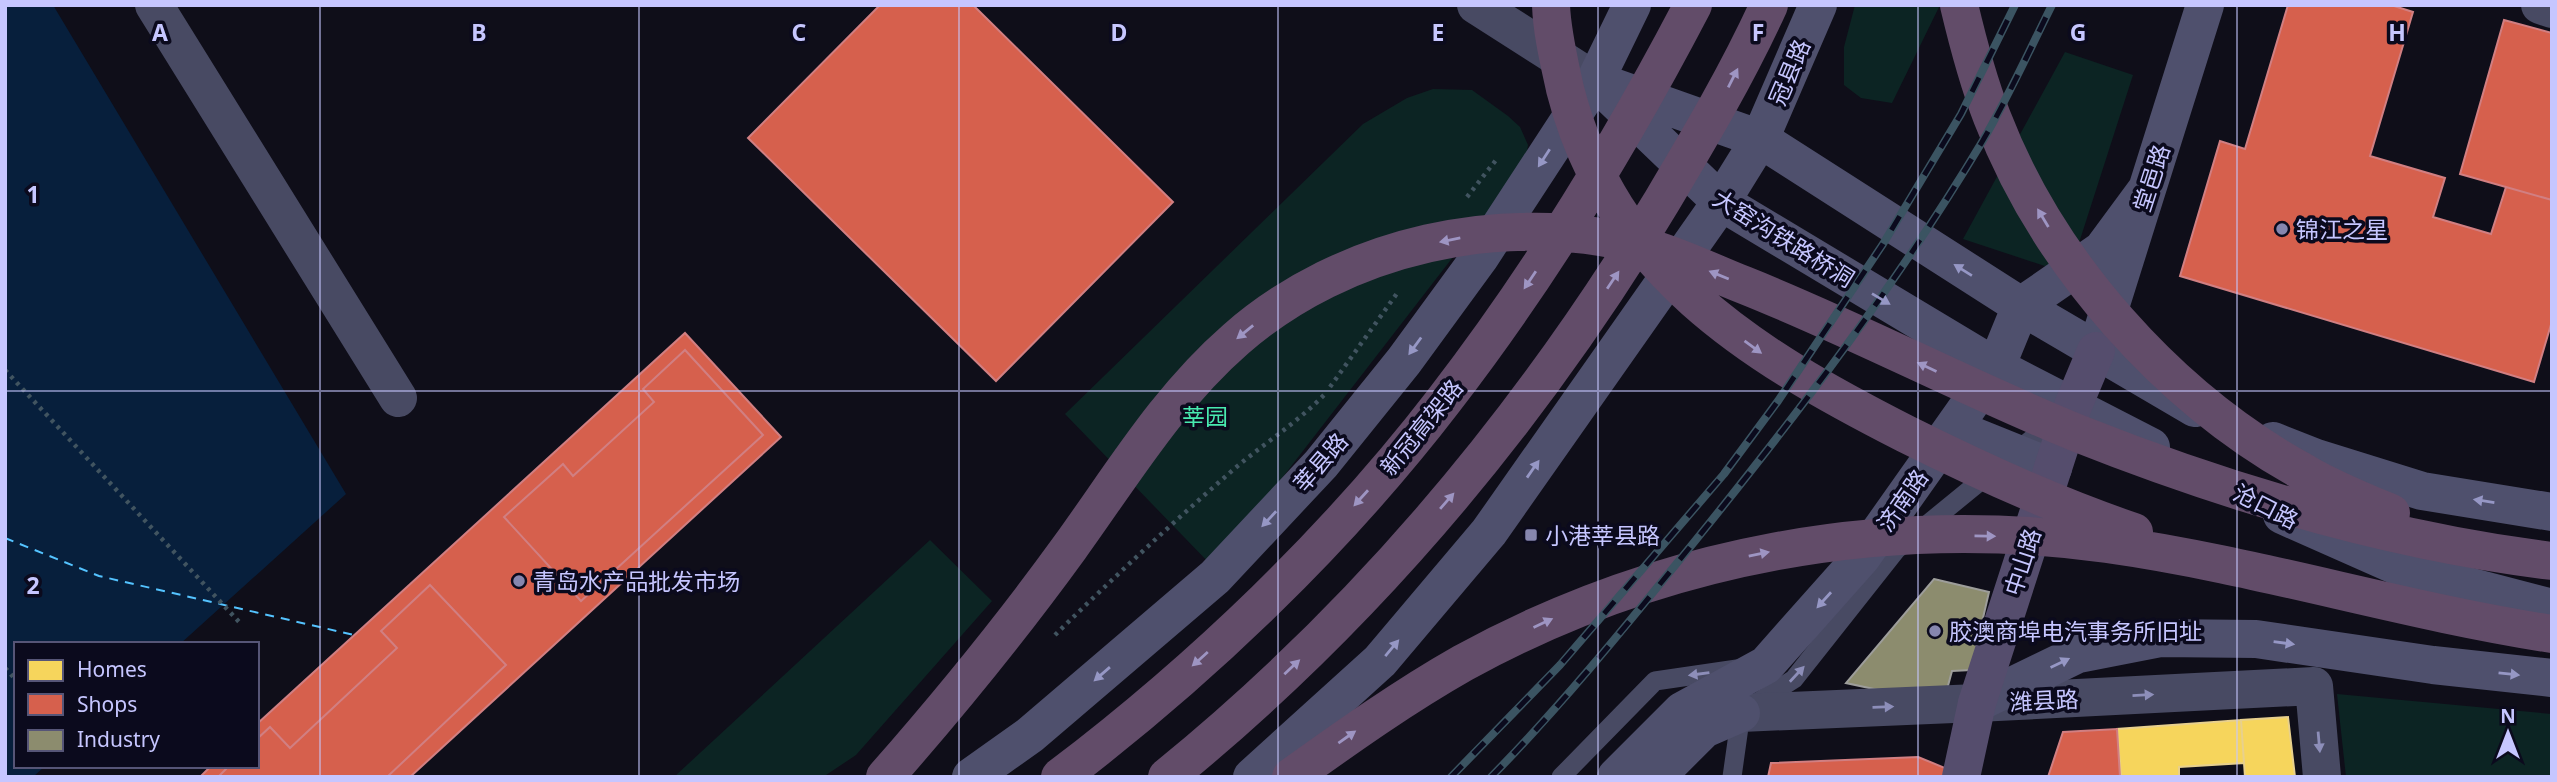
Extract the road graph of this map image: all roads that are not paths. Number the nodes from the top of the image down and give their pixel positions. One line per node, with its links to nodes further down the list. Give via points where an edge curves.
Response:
1 (154, 5): 19 (street)
2 (1476, 5): 12 (street)
3 (1551, 5): 26 (highway, one-way to 26, via 1559,64 1577,130 1617,210 1672,279 1764,355 1902,432 2066,507 2164,542)
4 (1632, 5): 12 (main road)
5 (1693, 5): 36 (highway, 新冠高架路, one-way to 36, via 1581,202 1505,318 1437,410 1343,518 1247,617)
6 (1769, 5): 37 (highway, one-way to 6, via 1335,625 1422,531 1504,432 1630,254 1722,97)
7 (1818, 5): 13 (main road, 冠县路)
8 (1959, 5): 25 (highway, one-way to 8, via 2472,540 2365,502 2280,459 2193,396 2096,295 2037,207 1993,119)
9 (2205, 5): 14 (main road, 堂邑路)
10 (2540, 5): 11 (street)
11 (2552, 9)
12 (1595, 80): 13 (main road); 15 (main road, 大窑沟铁路桥洞); 35 (main road, 莘县路, one-way to 35, via 1480,257 1321,464 1214,577 1030,736)
13 (1760, 139): 15 (main road); 16 (main road, one-way to 13)
14 (2147, 190): 16 (main road, via 2102,250); 17 (main road, 堂邑路)
15 (1721, 202): 18 (main road, 大窑沟铁路桥洞, one-way to 18); 38 (main road, one-way to 15, via 1380,661 1489,532)
16 (2021, 306): 17 (main road); 18 (main road, 济南路)
17 (2096, 351): 20 (main road, 中山路); 24 (main road, one-way to 17, via 2422,491 2316,458 2200,411)
18 (1996, 367): 20 (main road, 沧口路); 21 (main road, 济南路)
19 (398, 398)
20 (2073, 406): 22 (lane, 济南路); 23 (main road, 中山路); 27 (main road, 沧口路, via 2291,520 2406,570)
21 (1953, 428): 22 (main road); 29 (main road, 济南路, one-way to 29, via 1861,558)
22 (2015, 453): 23 (main road); 33 (lane, 济南路, one-way to 22, via 1794,680 1896,550)
23 (2053, 468): 31 (main road, 中山路)
24 (2552, 512)
25 (2552, 559): 34 (highway, one-way to 34, via 2428,540 2340,519 2152,461 2031,414 1792,305 1645,247 1579,235 1478,235 1410,249 1342,272 1287,300 1237,338 1172,405 1007,632)
26 (2362, 595): 28 (highway); 39 (highway, one-way to 26, via 1418,689 1554,618 1644,583 1780,549 1932,536 2059,539 2155,552)
27 (2552, 608)
28 (2552, 634)
29 (1766, 665): 32 (main road, 济南路); 40 (lane, one-way to 40, via 1655,681)
30 (2552, 678): 31 (main road, one-way to 30, via 2078,654 2160,638 2256,639)
31 (1977, 704): 33 (street, 潍县路, one-way to 31); 44 (main road, 中山路); 45 (street, 潍县路, one-way to 45, via 2314,686)
32 (1682, 711): 33 (street, 潍县路); 41 (main road, 济南路)
33 (1741, 713): 42 (main road, 济南路, via 1704,729); 43 (lane)
34 (885, 777)
35 (971, 777)
36 (1060, 777)
37 (1167, 777)
38 (1252, 777)
39 (1291, 777)
40 (1561, 777)
41 (1616, 777)
42 (1656, 777)
43 (1732, 777)
44 (1961, 777)
45 (2322, 777)

